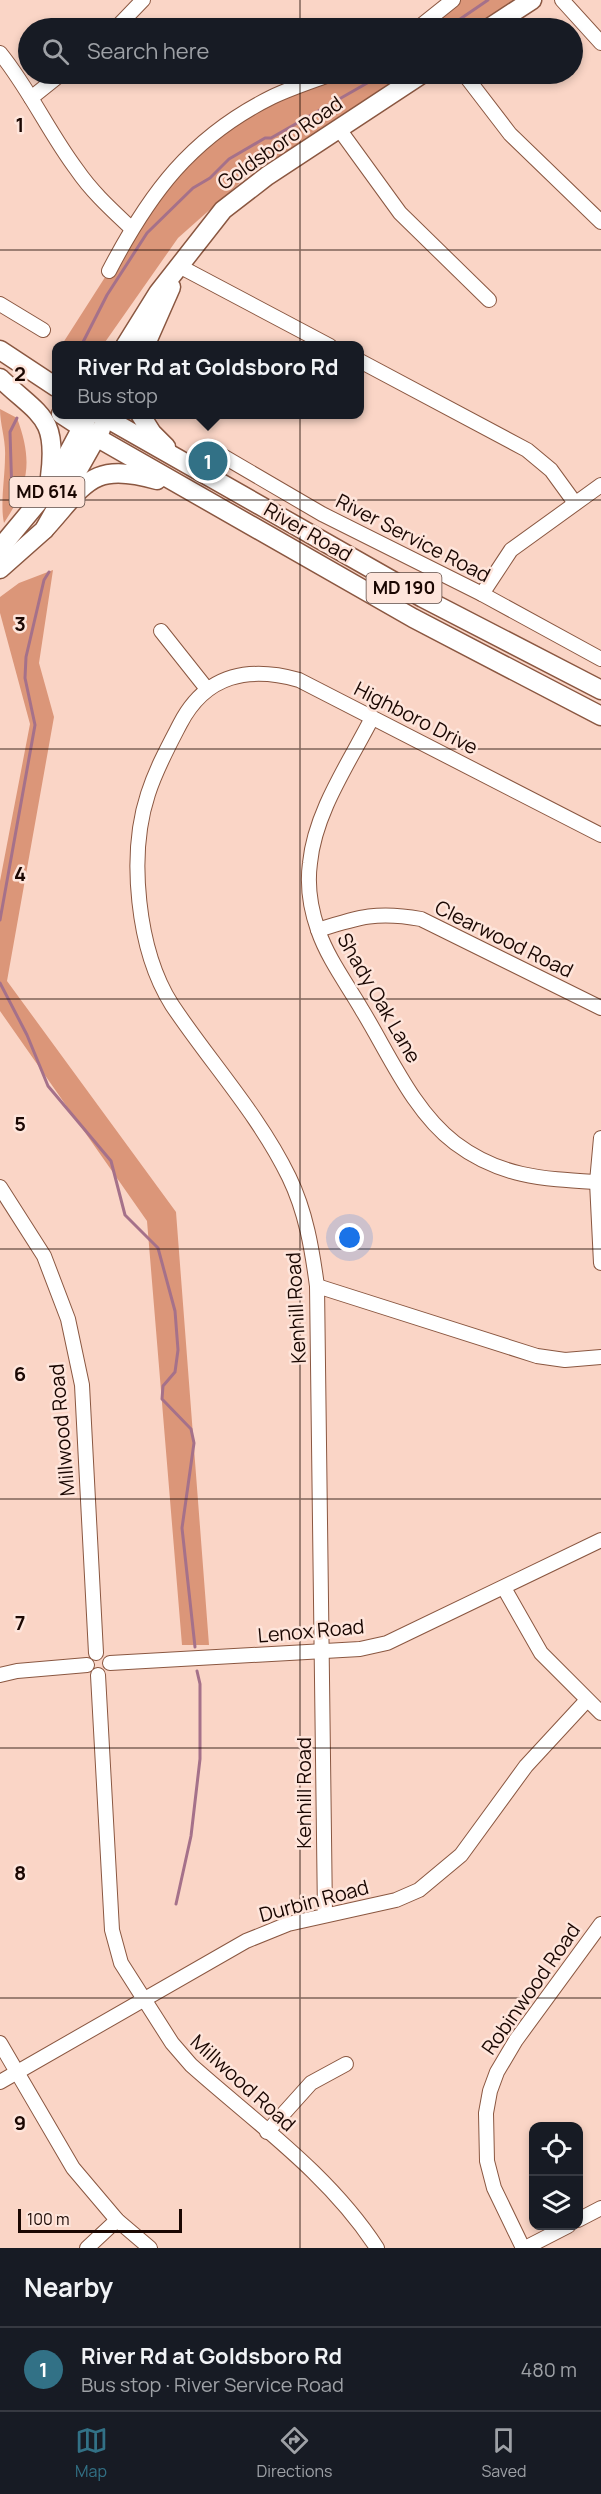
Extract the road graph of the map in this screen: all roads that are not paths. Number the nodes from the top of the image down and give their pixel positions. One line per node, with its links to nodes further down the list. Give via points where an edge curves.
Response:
1 (143, 0): 5 (street)
2 (453, 0): 6 (street)
3 (532, 0): 7 (main road)
4 (562, 0): 8 (street)
5 (126, 18)
6 (430, 18)
7 (504, 18)
8 (578, 18)
9 (583, 23): 10 (street)
10 (601, 43)
11 (0, 53): 12 (street)
12 (18, 79)
13 (21, 84): 18 (street)
14 (48, 84): 18 (street)
15 (306, 84): 21 (street, via 272,97 218,130 168,177)
16 (407, 84): 19 (main road, Goldsboro Road)
17 (472, 84): 20 (street, via 510,134)
18 (31, 98): 21 (street, via 76,170)
19 (339, 129): 22 (main road, Goldsboro Road, via 223,210); 24 (street, via 400,213)
20 (601, 222)
21 (131, 228): 23 (street)
22 (179, 266): 27 (main road, Goldsboro Road); 28 (main road, Goldsboro Road); 29 (street)
23 (109, 271)
24 (489, 300)
25 (0, 304): 26 (street)
26 (43, 330)
27 (127, 341)
28 (148, 341)
29 (322, 341)
30 (0, 350): 31 (main road)
31 (19, 362): 33 (main road); 35 (main road)
32 (364, 363): 43 (street, via 527,450 551,470)
33 (52, 372)
34 (0, 376): 36 (main road); 42 (main road, via 34,407 50,431 54,444)
35 (52, 384)
36 (52, 408)
37 (143, 419): 40 (main road)
38 (97, 421): 40 (main road, River Road / MD 190); 42 (main road, MD 614); 44 (main road, River Road / MD 190); 45 (main road, MD 614)
39 (209, 448): 48 (street, River Service Road, via 322,514)
40 (182, 462): 52 (main road, River Road / MD 190, via 423,598)
41 (601, 485): 43 (street)
42 (49, 489): 46 (main road, MD 614)
43 (575, 503): 48 (street, via 511,550)
44 (213, 504): 45 (main road, via 165,482 130,472 110,472 88,481); 53 (main road, River Road / MD 190, via 414,618)
45 (44, 530): 47 (main road, MD 614)
46 (0, 548)
47 (0, 569)
48 (482, 594): 50 (street, River Service Road)
49 (161, 631): 51 (street)
50 (601, 659)
51 (207, 689): 54 (street, Highboro Drive, via 236,675 274,673 299,680); 62 (street, Kenhill Road, via 186,713 159,764 148,796 137,861 142,919 153,963 171,1002 270,1144 289,1178 311,1237)
52 (601, 690)
53 (601, 716)
54 (372, 718): 55 (street, Highboro Drive); 56 (street, Shady Oak Lane, via 314,840 309,887)
55 (601, 835)
56 (318, 930): 57 (street, Clearwood Road, via 370,914 421,919); 59 (street, Shady Oak Lane, via 410,1090 426,1114 455,1143 522,1176)
57 (601, 1008)
58 (601, 1138): 59 (street)
59 (597, 1182): 61 (street)
60 (0, 1187): 67 (street, Millwood Road, via 44,1256 68,1319 80,1374)
61 (601, 1263)
62 (317, 1286): 63 (street, via 537,1356 565,1360); 66 (street, Kenhill Road)
63 (601, 1357)
64 (601, 1540): 65 (street, Lenox Road)
65 (504, 1588): 66 (street, Lenox Road, via 387,1643); 72 (street, via 541,1653)
66 (323, 1652): 68 (street, Lenox Road); 74 (street, Kenhill Road)
67 (96, 1653): 68 (street, via 104,1654); 69 (street, via 88,1658)
68 (110, 1663): 71 (street, via 105,1673)
69 (87, 1665): 70 (street); 71 (street, via 89,1671)
70 (0, 1675)
71 (98, 1675): 76 (street, Millwood Road, via 112,1930 121,1963)
72 (587, 1700): 73 (street); 74 (street, Durbin Road, via 526,1766 461,1855 440,1875 396,1900)
73 (601, 1713)
74 (325, 1915): 76 (street, Durbin Road, via 288,1924 246,1941)
75 (601, 1924): 89 (street, Robinwood Road, via 516,2040 490,2091 486,2113 487,2161 494,2188)
76 (142, 1999): 79 (street, Durbin Road); 81 (street, Millwood Road, via 191,2065)
77 (0, 2043): 79 (street)
78 (346, 2064): 81 (street, via 311,2084)
79 (16, 2073): 80 (street, Durbin Road); 84 (street, via 73,2168)
80 (0, 2082)
81 (267, 2132): 88 (street, Millwood Road, via 326,2182)
82 (601, 2208): 83 (street)
83 (583, 2218)
84 (117, 2220): 86 (street); 87 (street)
85 (560, 2230): 89 (street)
86 (87, 2248)
87 (150, 2248)
88 (377, 2248)
89 (524, 2248)

